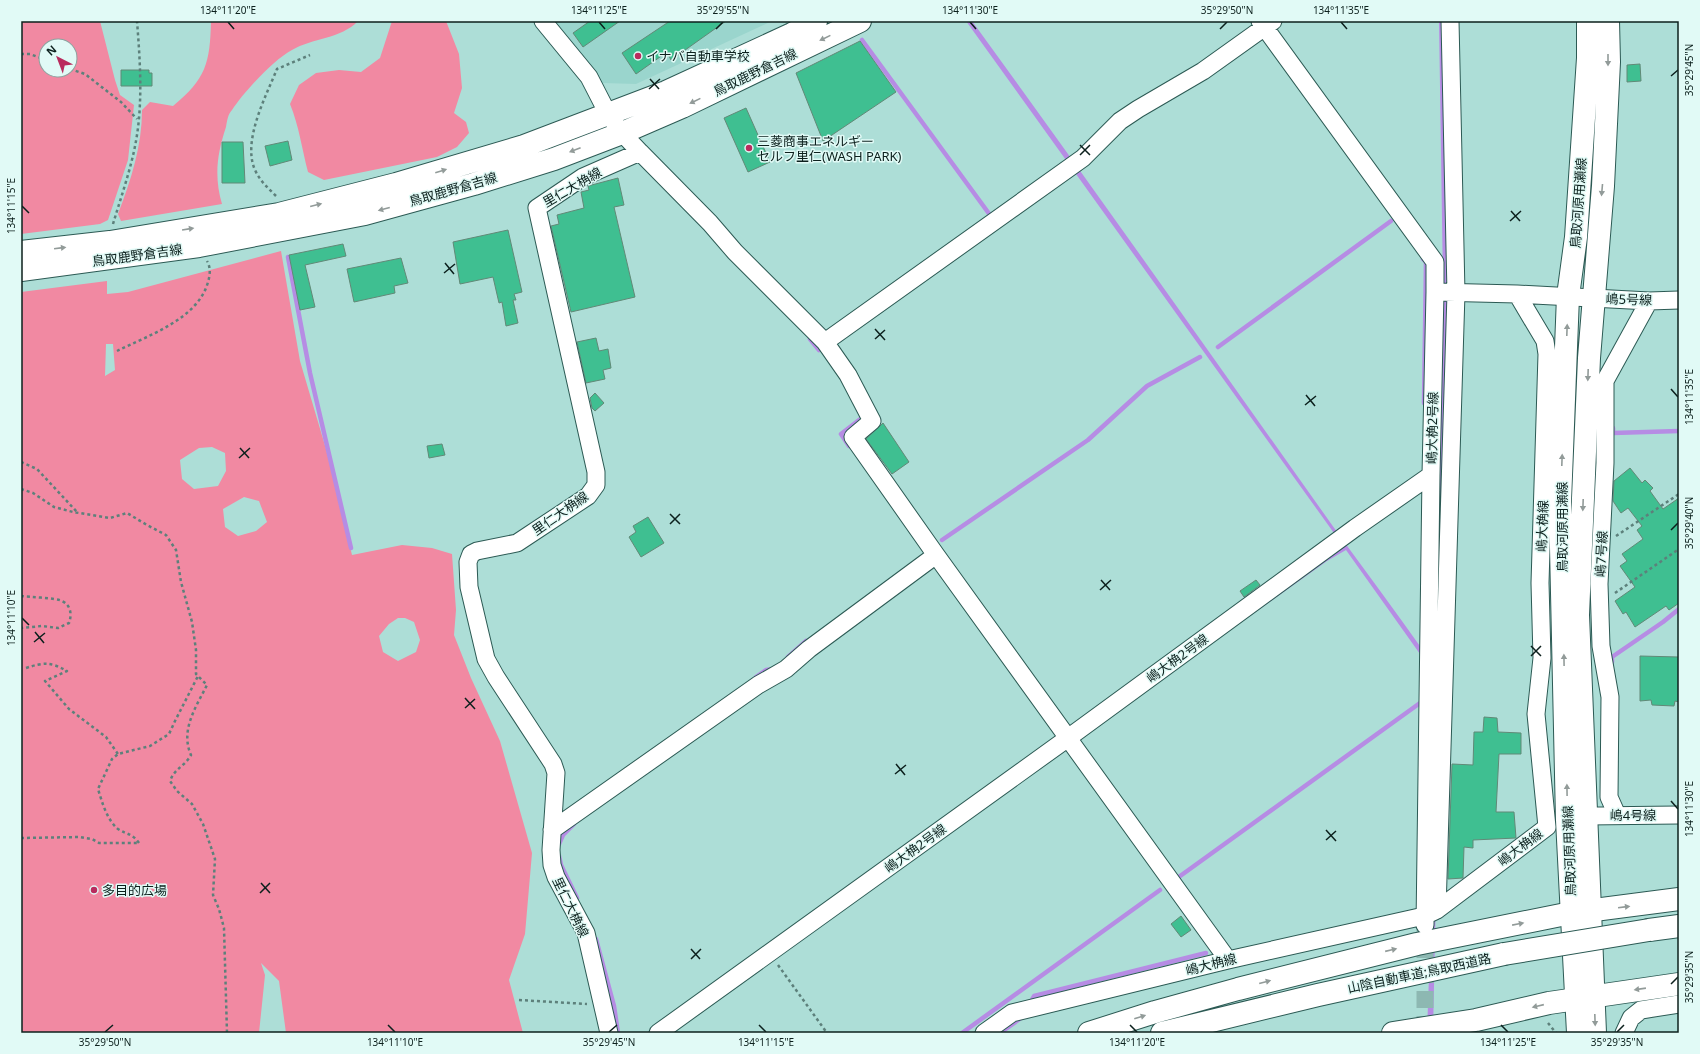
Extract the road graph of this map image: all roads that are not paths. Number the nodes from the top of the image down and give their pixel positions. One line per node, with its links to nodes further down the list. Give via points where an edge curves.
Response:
1 (543, 21): 8 (street, via 589,77)
2 (816, 21): 8 (main road, 鳥取鹿野倉吉線, via 666,92)
3 (860, 21): 9 (main road, 鳥取鹿野倉吉線, one-way to 9, via 682,107)
4 (1450, 21): 14 (street)
5 (1588, 21): 16 (main road, 鳥取河原用瀬線, via 1588,58 1576,237)
6 (1608, 21): 16 (main road, 鳥取河原用瀬線, one-way to 16, via 1609,62 1602,186)
7 (1266, 23): 13 (street, 嶋大桷2号線, via 1435,262); 19 (street, via 1203,71 1120,122 1083,158)
8 (608, 114): 9 (street); 11 (main road, 鳥取鹿野倉吉線, one-way to 8, via 110,242 279,214 396,184 524,146)
9 (622, 133): 10 (street); 12 (main road, 鳥取鹿野倉吉線, one-way to 12, via 474,184 365,214 199,246)
10 (640, 152): 19 (street); 26 (street, 里仁大桷線, via 583,177 537,208 596,472 596,485 588,496 517,543 477,551 471,554 468,562 469,586 486,659 553,764 556,773)
11 (21, 252)
12 (21, 270)
13 (1435, 292): 14 (street); 20 (street, 嶋大桷2号線)
14 (1456, 293): 15 (street); 31 (street)
15 (1517, 294): 16 (street); 25 (street, 嶋大桷線, via 1545,341 1547,354 1540,583 1542,658 1536,714)
16 (1580, 297): 17 (street, 嶋5号線); 25 (main road, 鳥取河原用瀬線, via 1560,502)
17 (1649, 300): 18 (street, 嶋5号線); 23 (street, 嶋7号線, via 1606,381 1599,584 1601,646 1610,697 1609,797)
18 (1679, 300)
19 (826, 342): 21 (street, via 848,375 872,421 853,437)
20 (1431, 475): 22 (street, 嶋大桷2号線); 31 (street)
21 (936, 555): 22 (street); 26 (street, via 809,649 786,670 758,685)
22 (1068, 738): 36 (street); 41 (street, 嶋大桷2号線)
23 (1617, 815): 24 (street, 嶋4号線); 25 (street, 嶋4号線)
24 (1679, 815)
25 (1567, 821): 30 (main road, 鳥取河原用瀬線); 31 (street, 嶋大桷線)
26 (552, 830): 40 (street, 里仁大桷線, via 552,865 586,933)
27 (1679, 893): 29 (street)
28 (1679, 899): 29 (main road)
29 (1647, 904): 30 (main road, one-way to 29)
30 (1581, 912): 38 (main road, 鳥取河原用瀬線); 43 (main road, one-way to 30, via 1155,1012 1334,964 1417,944)
31 (1429, 918): 36 (street, 嶋大桷線)
32 (1679, 926): 33 (main road, 山陰自動車道;鳥取西道路)
33 (1649, 934): 34 (main road, 山陰自動車道;鳥取西道路); 35 (main road, 山陰自動車道;鳥取西道路, bridge)
34 (1679, 934)
35 (1505, 958): 44 (main road, 山陰自動車道;鳥取西道路, via 1318,995); 45 (main road, 山陰自動車道;鳥取西道路)
36 (1228, 960): 42 (street, 嶋大桷線, via 1012,1013)
37 (1679, 984): 38 (main road, one-way to 38)
38 (1585, 997): 46 (main road, one-way to 46, via 1476,1020); 47 (main road, 鳥取河原用瀬線); 48 (main road, 鳥取河原用瀬線, one-way to 48)
39 (1679, 1004): 49 (street, via 1641,1010 1631,1018)
40 (610, 1033)
41 (658, 1033)
42 (984, 1033)
43 (1089, 1033)
44 (1162, 1033)
45 (1196, 1033)
46 (1393, 1033)
47 (1578, 1033)
48 (1595, 1033)
49 (1624, 1033)

